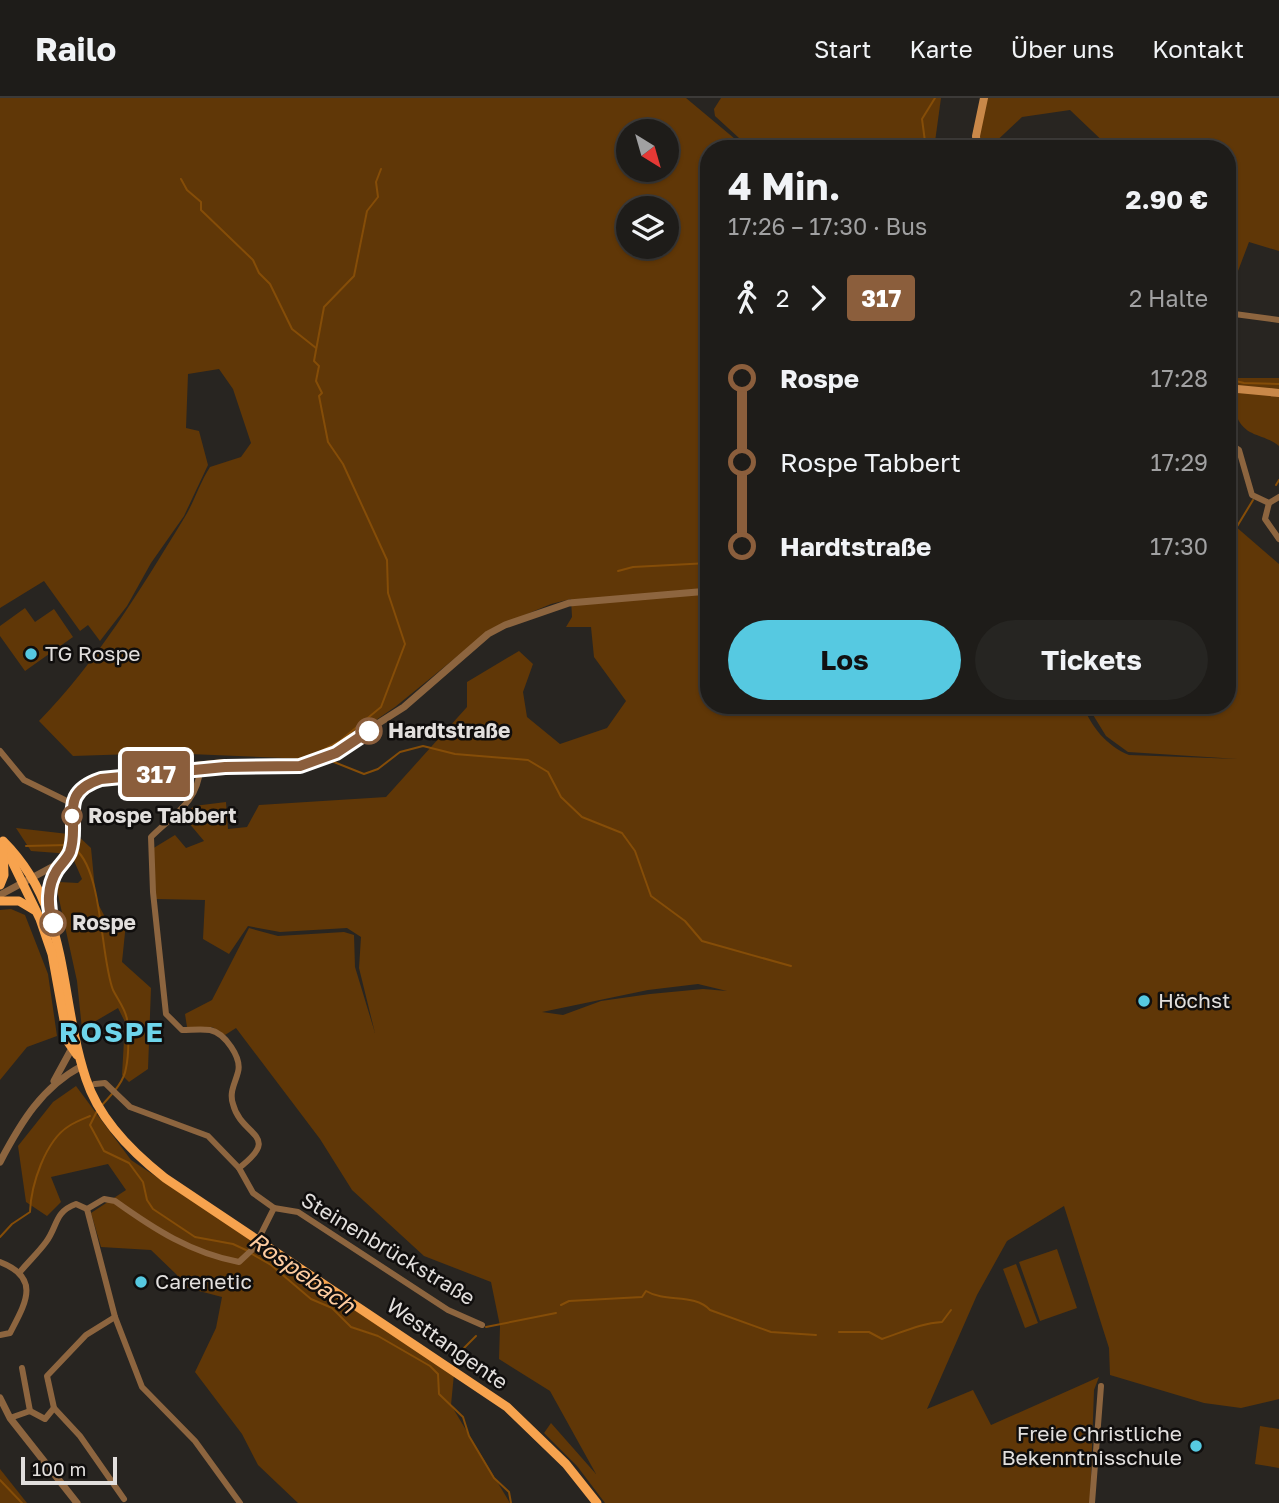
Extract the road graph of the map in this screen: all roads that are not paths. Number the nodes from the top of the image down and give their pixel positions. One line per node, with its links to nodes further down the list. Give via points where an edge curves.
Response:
1 (984, 98): 2 (main road)
2 (976, 140)
3 (1236, 314): 4 (street)
4 (1279, 320)
5 (1236, 389): 6 (main road)
6 (1279, 393)
7 (1236, 448): 9 (street, via 1252,495)
8 (1279, 497): 9 (street)
9 (1269, 503): 10 (street, via 1265,519)
10 (1279, 539)
11 (700, 592): 13 (street, via 569,603 488,634 404,707 319,761 300,766)
12 (0, 751): 14 (street, via 24,780)
13 (200, 769): 14 (street, via 101,779 81,789); 29 (street, via 199,785 190,802 151,837 153,892 166,1014 183,1030 212,1030 222,1036 238,1059 231,1100 260,1146)
14 (73, 804): 16 (street, via 71,850)
15 (1, 839): 17 (main road, Westtangente); 18 (main road, via 4,875); 19 (main road, Westtangente)
16 (63, 862): 17 (street); 23 (main road, via 50,886)
17 (33, 879): 19 (street); 23 (main road, Westtangente)
18 (0, 885)
19 (24, 885): 20 (street); 22 (main road, Westtangente)
20 (0, 895)
21 (0, 901): 22 (main road, via 19,901)
22 (37, 913): 24 (main road, Westtangente, via 57,974)
23 (50, 914): 25 (main road, Westtangente)
24 (72, 1048): 25 (main road, Westtangente); 27 (street)
25 (82, 1066): 27 (street); 32 (main road, Westtangente, via 96,1102 135,1154)
26 (95, 1084): 29 (street, Steinenbrückstraße, via 106,1083 130,1107 147,1115 208,1136)
27 (51, 1085): 28 (street)
28 (0, 1162)
29 (239, 1168): 30 (street, Steinenbrückstraße, via 253,1193)
30 (274, 1208): 32 (street, Steinenbrückstraße); 36 (street, Steinenbrückstraße, via 298,1212 448,1310)
31 (88, 1209): 32 (street, Steinenbrückstraße, via 104,1199 115,1201 156,1230 213,1257 239,1262); 34 (street, via 76,1204 64,1208 47,1241); 35 (street)
32 (259, 1238): 47 (main road, Westtangente, via 507,1407 566,1464)
33 (0, 1262): 34 (street)
34 (20, 1272): 37 (street, via 26,1306 10,1333)
35 (115, 1317): 41 (street, via 86,1335 49,1371); 46 (street, via 142,1387 195,1441)
36 (482, 1325)
37 (0, 1335)
38 (22, 1368): 42 (street)
39 (1101, 1386): 48 (street)
40 (0, 1398): 43 (street)
41 (54, 1408): 42 (street, via 45,1419); 44 (street, via 80,1436)
42 (30, 1411): 43 (street)
43 (10, 1418): 45 (street)
44 (124, 1499)
45 (77, 1503)
46 (240, 1503)
47 (597, 1503)
48 (1092, 1503)

